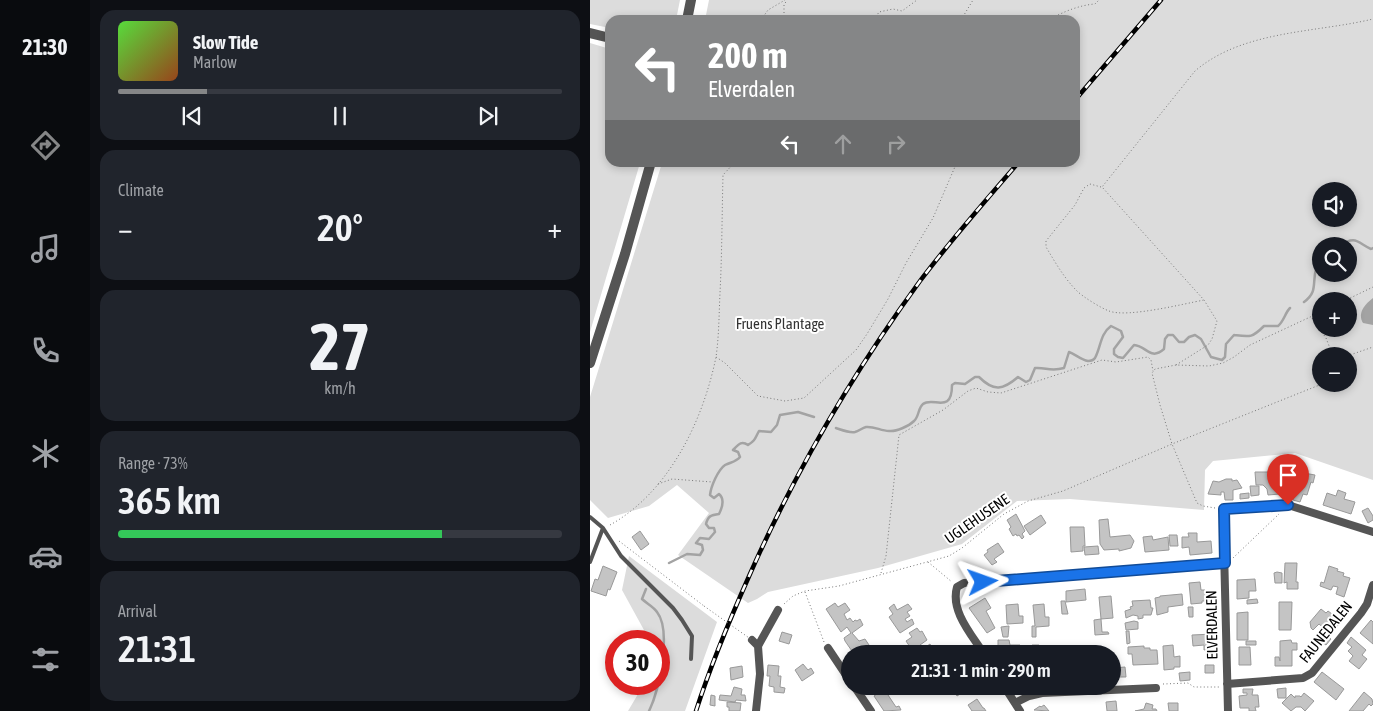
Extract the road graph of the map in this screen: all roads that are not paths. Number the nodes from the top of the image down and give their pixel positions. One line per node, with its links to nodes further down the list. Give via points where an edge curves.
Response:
1 (692, 0): 2 (street)
2 (688, 15)
3 (590, 33): 4 (street)
4 (605, 37)
5 (650, 167): 6 (street)
6 (590, 363)
7 (590, 517): 8 (lane)
8 (603, 528): 10 (lane); 18 (lane, via 621,556 673,608 690,631)
9 (1373, 532): 11 (street, ELVERDALEN, via 1288,505 1224,509)
10 (590, 562)
11 (1225, 563): 15 (street, via 964,584 957,587 954,597 962,620); 20 (street, ELVERDALEN)
12 (1373, 585): 20 (street, FAUNEDALEN, via 1361,613 1312,673 1303,678)
13 (778, 610): 16 (street)
14 (752, 640): 16 (street)
15 (978, 645)
16 (758, 646): 25 (street, via 760,674)
17 (828, 648): 19 (street)
18 (691, 659)
19 (841, 668)
20 (1227, 684): 28 (street, ELVERDALEN)
21 (1156, 688): 24 (street, via 1042,693)
22 (860, 695): 26 (street)
23 (1010, 695): 24 (street)
24 (1015, 703): 27 (street)
25 (756, 711)
26 (871, 711)
27 (1020, 711)
28 (1228, 711)

